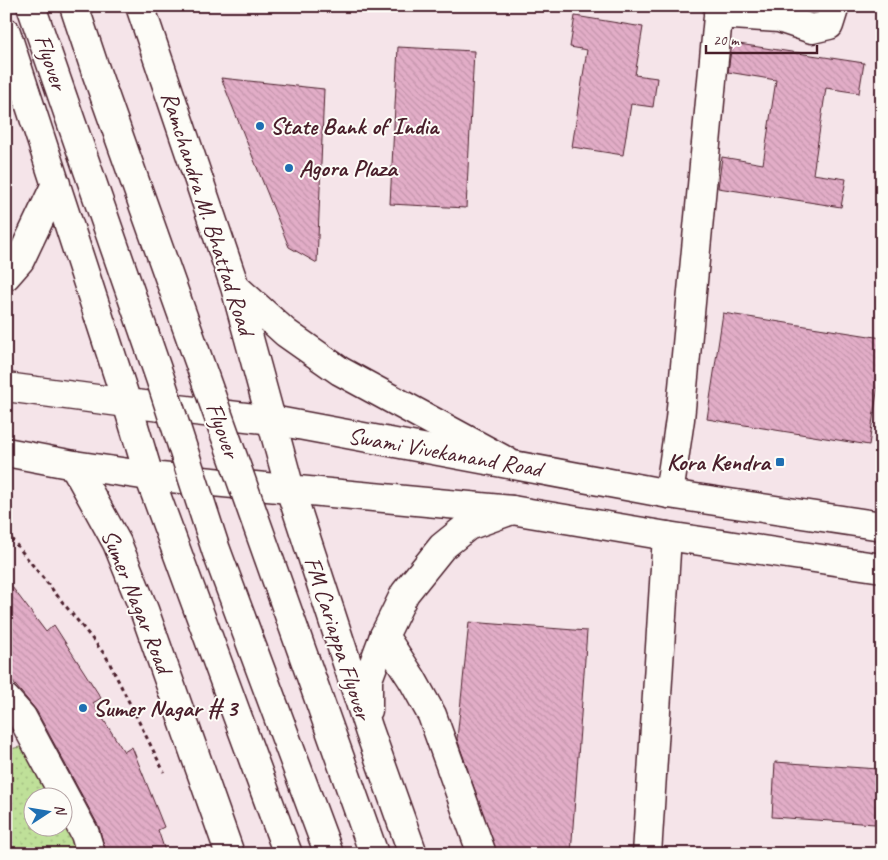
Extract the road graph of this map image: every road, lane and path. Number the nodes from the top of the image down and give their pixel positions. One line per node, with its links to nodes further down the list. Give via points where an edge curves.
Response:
1 (31, 6): 31 (main road, Flyover, bridge, via 216,550)
2 (74, 6): 32 (main road, Flyover, bridge)
3 (140, 6): 9 (main road, Ramchandra M. Bhattad Road)
4 (836, 6): 5 (main road, via 829,25 812,29 779,18)
5 (718, 10): 18 (main road, via 681,410)
6 (6, 32): 7 (main road)
7 (56, 184): 8 (main road, via 20,260); 11 (main road)
8 (6, 276)
9 (235, 287): 12 (main road, Ramchandra M. Bhattad Road); 14 (main road, via 286,333 340,371)
10 (6, 387): 11 (main road, Swami Vivekanand Road)
11 (127, 404): 12 (main road, Swami Vivekanand Road); 16 (main road)
12 (272, 420): 14 (main road, Swami Vivekanand Road); 17 (main road, FM Cariappa Flyover)
13 (6, 452): 15 (main road, Swami Vivekanand Road)
14 (509, 463): 18 (main road, Swami Vivekanand Road)
15 (74, 465): 16 (main road, Swami Vivekanand Road); 29 (main road, Sumer Nagar Road, via 117,543)
16 (148, 476): 17 (main road, Swami Vivekanand Road); 30 (main road)
17 (290, 489): 19 (main road, Swami Vivekanand Road); 26 (main road, FM Cariappa Flyover)
18 (669, 494): 20 (main road, Swami Vivekanand Road)
19 (512, 510): 22 (main road, Swami Vivekanand Road); 24 (main road, via 468,526 442,547 405,593)
20 (882, 526)
21 (6, 532): 27 (path, via 106,656)
22 (667, 536): 23 (main road, Swami Vivekanand Road); 35 (main road)
23 (882, 568)
24 (384, 636): 26 (main road, via 368,679); 34 (main road, via 432,716)
25 (6, 699): 28 (main road, via 22,717 85,834)
26 (372, 740): 33 (main road, FM Cariappa Flyover)
27 (166, 778)
28 (91, 854)
29 (230, 854)
30 (288, 854)
31 (329, 854)
32 (374, 854)
33 (413, 854)
34 (482, 854)
35 (647, 854)

